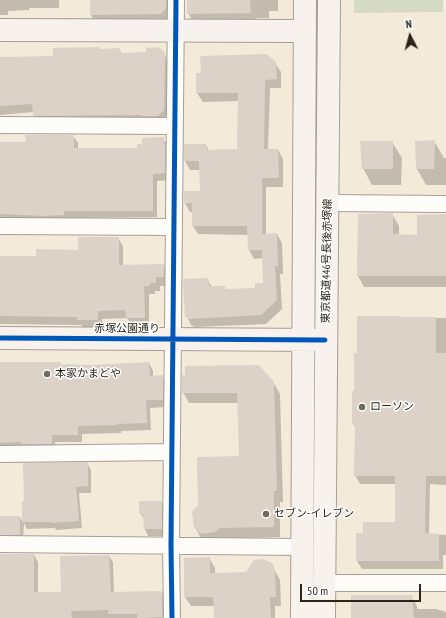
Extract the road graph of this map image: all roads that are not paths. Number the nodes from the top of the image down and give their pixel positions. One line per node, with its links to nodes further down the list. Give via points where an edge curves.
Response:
1 (176, 0): 5 (street)
2 (305, 0): 6 (main road, 東京都道446号長後赤塚線)
3 (329, 0): 9 (main road, 東京都道446号長後赤塚線)
4 (0, 30): 5 (main road)
5 (176, 31): 6 (main road); 8 (street)
6 (304, 31): 15 (main road, 東京都道446号長後赤塚線)
7 (0, 125): 8 (street)
8 (175, 126): 12 (street)
9 (328, 203): 10 (street); 16 (main road, 東京都道446号長後赤塚線)
10 (446, 204)
11 (0, 226): 12 (street)
12 (174, 227): 14 (street)
13 (0, 338): 14 (main road, 赤塚公園通り)
14 (173, 339): 15 (main road, 赤塚公園通り); 17 (street)
15 (304, 340): 16 (main road, 赤塚公園通り); 21 (main road, 東京都道446号長後赤塚線)
16 (325, 340): 22 (main road, 東京都道446号長後赤塚線)
17 (172, 452): 18 (street); 20 (street)
18 (0, 454)
19 (0, 544): 20 (street)
20 (171, 545): 21 (street); 24 (street)
21 (302, 547): 25 (main road, 東京都道446号長後赤塚線)
22 (324, 583): 23 (street); 26 (main road, 東京都道446号長後赤塚線)
23 (446, 583)
24 (172, 618)
25 (302, 618)
26 (324, 618)

